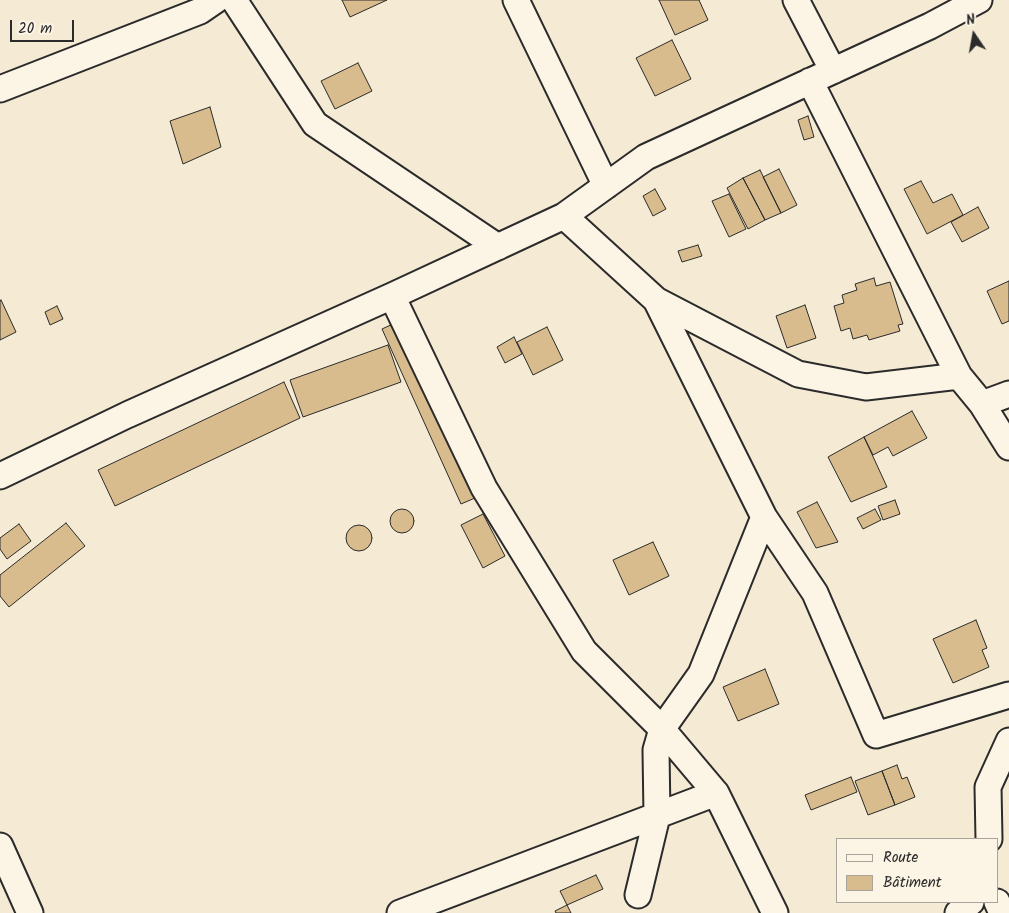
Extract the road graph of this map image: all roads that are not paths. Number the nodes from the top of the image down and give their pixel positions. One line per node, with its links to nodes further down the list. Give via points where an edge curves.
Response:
1 (216, 0): 8 (street, via 200,11)
2 (234, 0): 11 (street, via 315,124)
3 (516, 0): 9 (street)
4 (796, 0): 6 (street)
5 (978, 0): 6 (street)
6 (833, 71): 7 (street)
7 (810, 81): 9 (street, via 646,157); 14 (street)
8 (0, 89)
9 (606, 186): 10 (street)
10 (564, 216): 11 (street); 13 (street)
11 (498, 247): 12 (street)
12 (392, 296): 18 (street); 21 (street, via 484,488 584,651)
13 (656, 300): 14 (street, via 798,374 866,387); 19 (street)
14 (959, 376): 16 (street)
15 (1009, 394): 16 (street)
16 (982, 404): 17 (street)
17 (1009, 447)
18 (0, 476)
19 (764, 517): 20 (street, via 815,593 876,735); 21 (street, via 701,674)
20 (1009, 696)
21 (662, 729): 23 (street); 24 (street, via 656,750)
22 (1009, 741): 25 (street, via 988,787)
23 (716, 793): 24 (street); 31 (street)
24 (657, 816): 27 (street); 30 (street)
25 (989, 838)
26 (0, 846): 29 (street)
27 (638, 895)
28 (970, 903): 32 (street)
29 (30, 913)
30 (400, 913)
31 (775, 913)
32 (958, 913)

